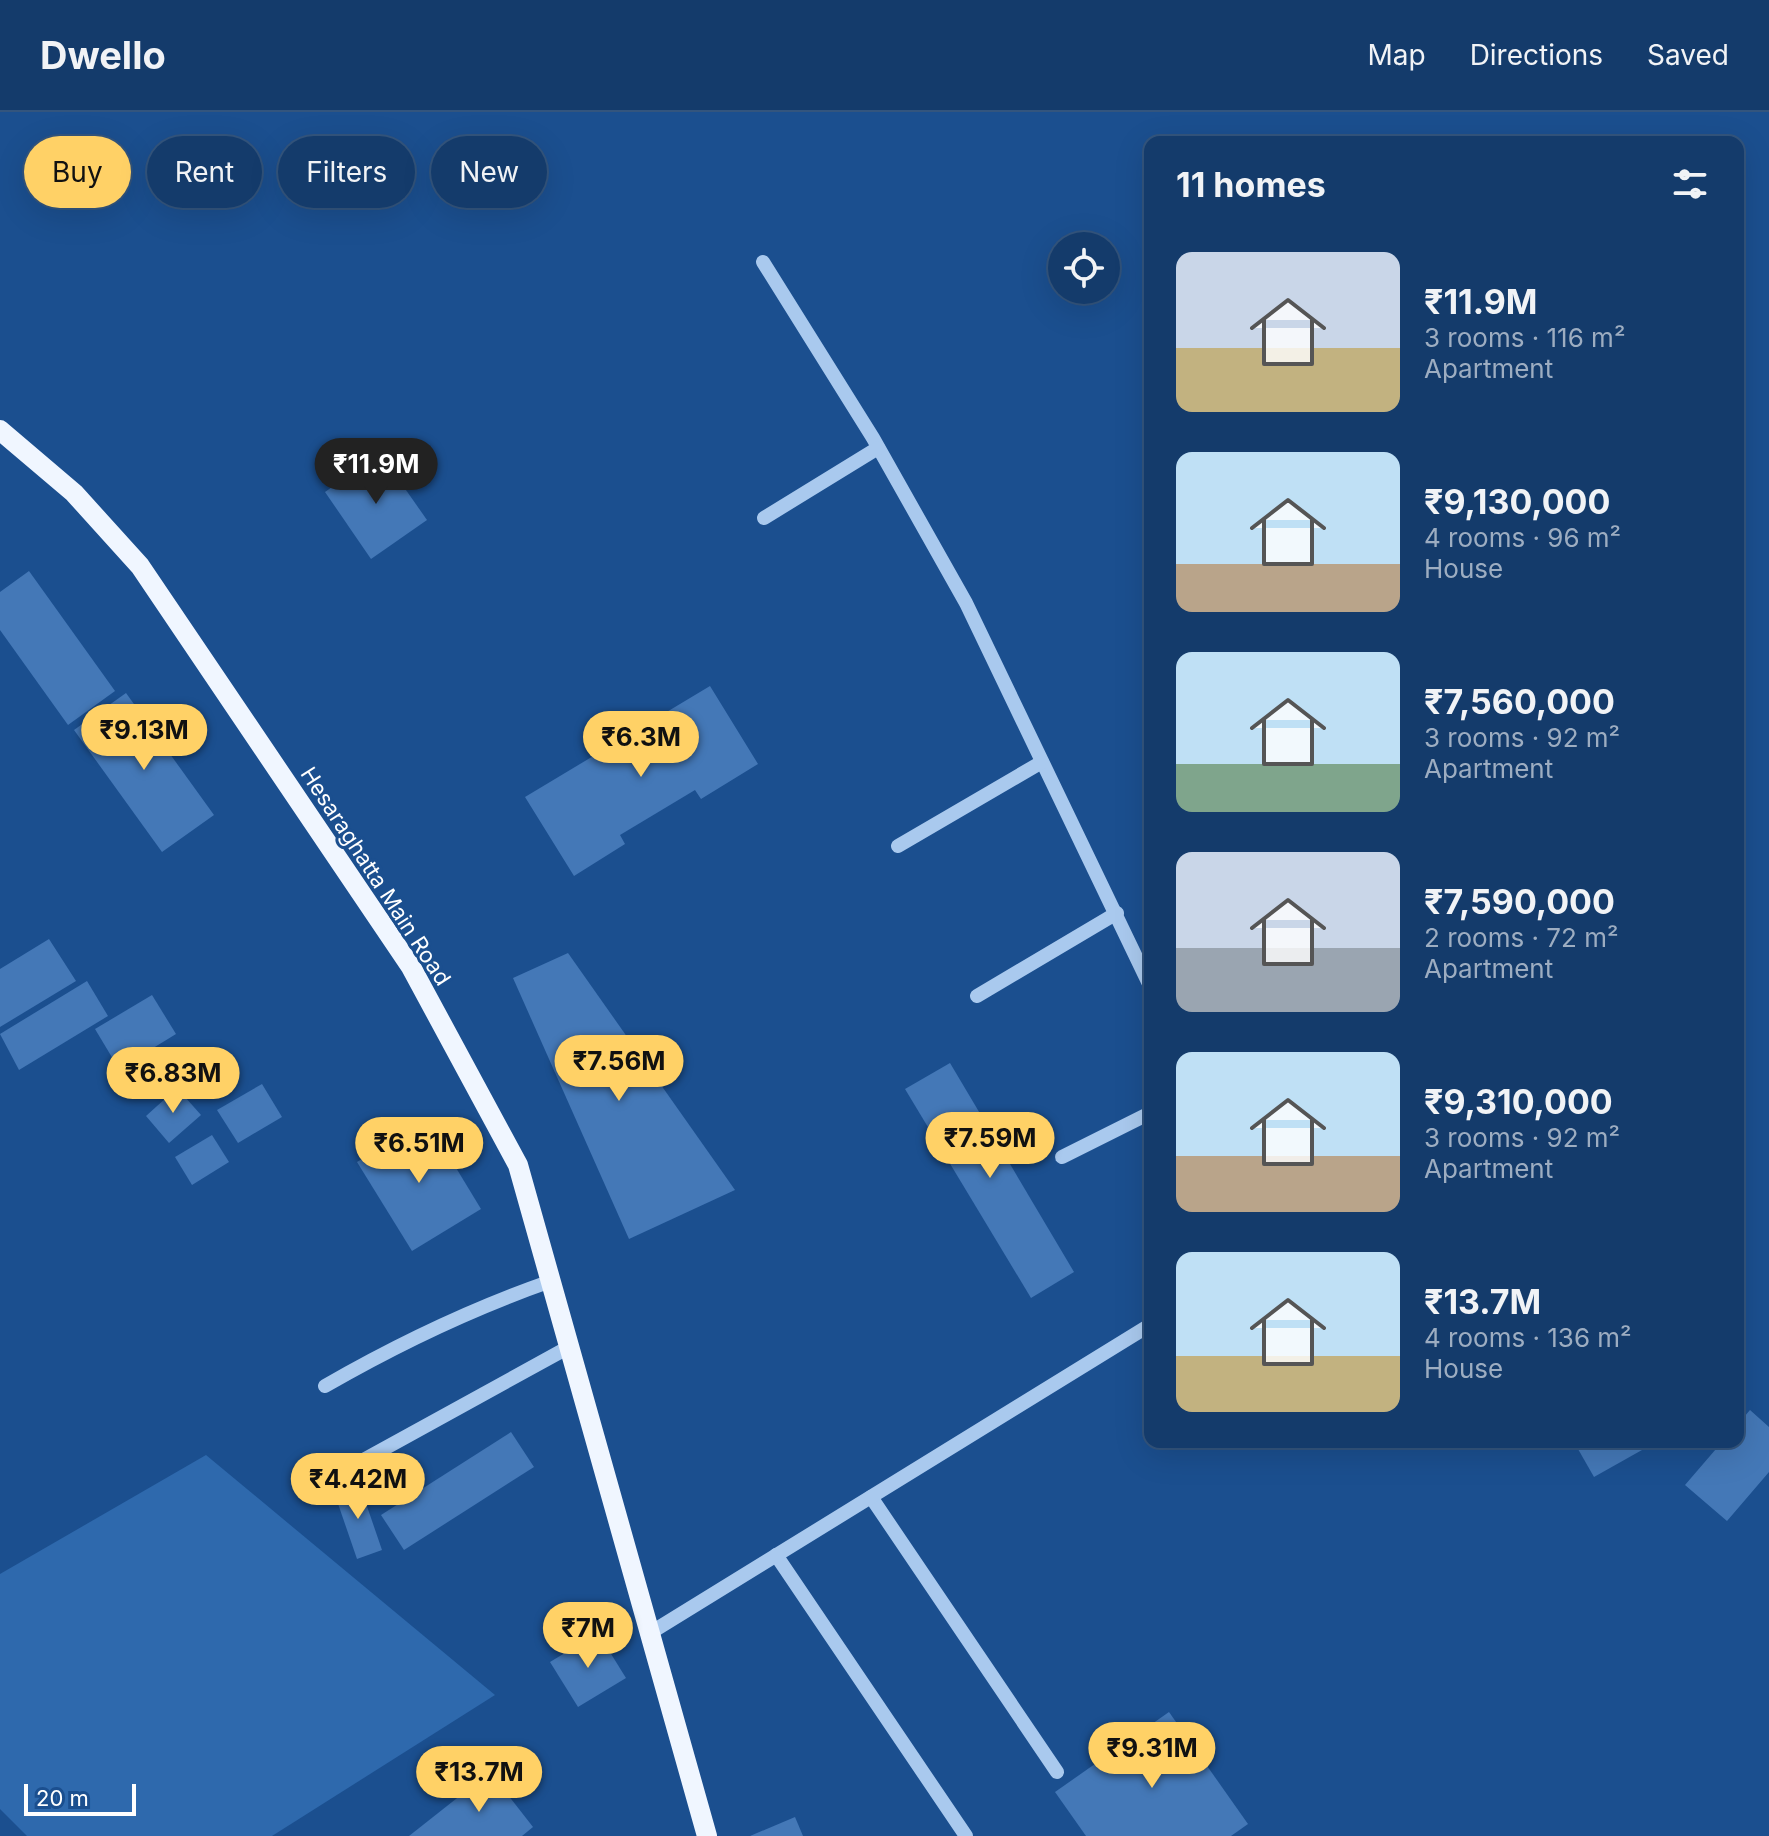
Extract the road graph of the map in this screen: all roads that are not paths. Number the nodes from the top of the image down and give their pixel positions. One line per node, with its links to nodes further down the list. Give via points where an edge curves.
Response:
1 (763, 262): 3 (street)
2 (0, 430): 12 (main road, Hesaraghatta Main Road, via 74,493 140,566 411,967 518,1165)
3 (878, 448): 4 (street); 5 (street, via 966,603)
4 (764, 518)
5 (1042, 762): 6 (street); 7 (street)
6 (898, 846)
7 (1117, 913): 8 (street); 9 (street)
8 (1144, 973)
9 (977, 996)
10 (1144, 1116): 11 (street)
11 (1062, 1157)
12 (551, 1281): 14 (main road, Hesaraghatta Main Road); 15 (street, via 409,1338)
13 (1144, 1329): 17 (street)
14 (569, 1347): 16 (street); 19 (main road, Hesaraghatta Main Road)
15 (325, 1386)
16 (360, 1462)
17 (871, 1497): 18 (street); 20 (street)
18 (776, 1555): 19 (street); 22 (street)
19 (650, 1633): 21 (main road, Hesaraghatta Main Road)
20 (1057, 1772)
21 (707, 1836)
22 (966, 1836)

